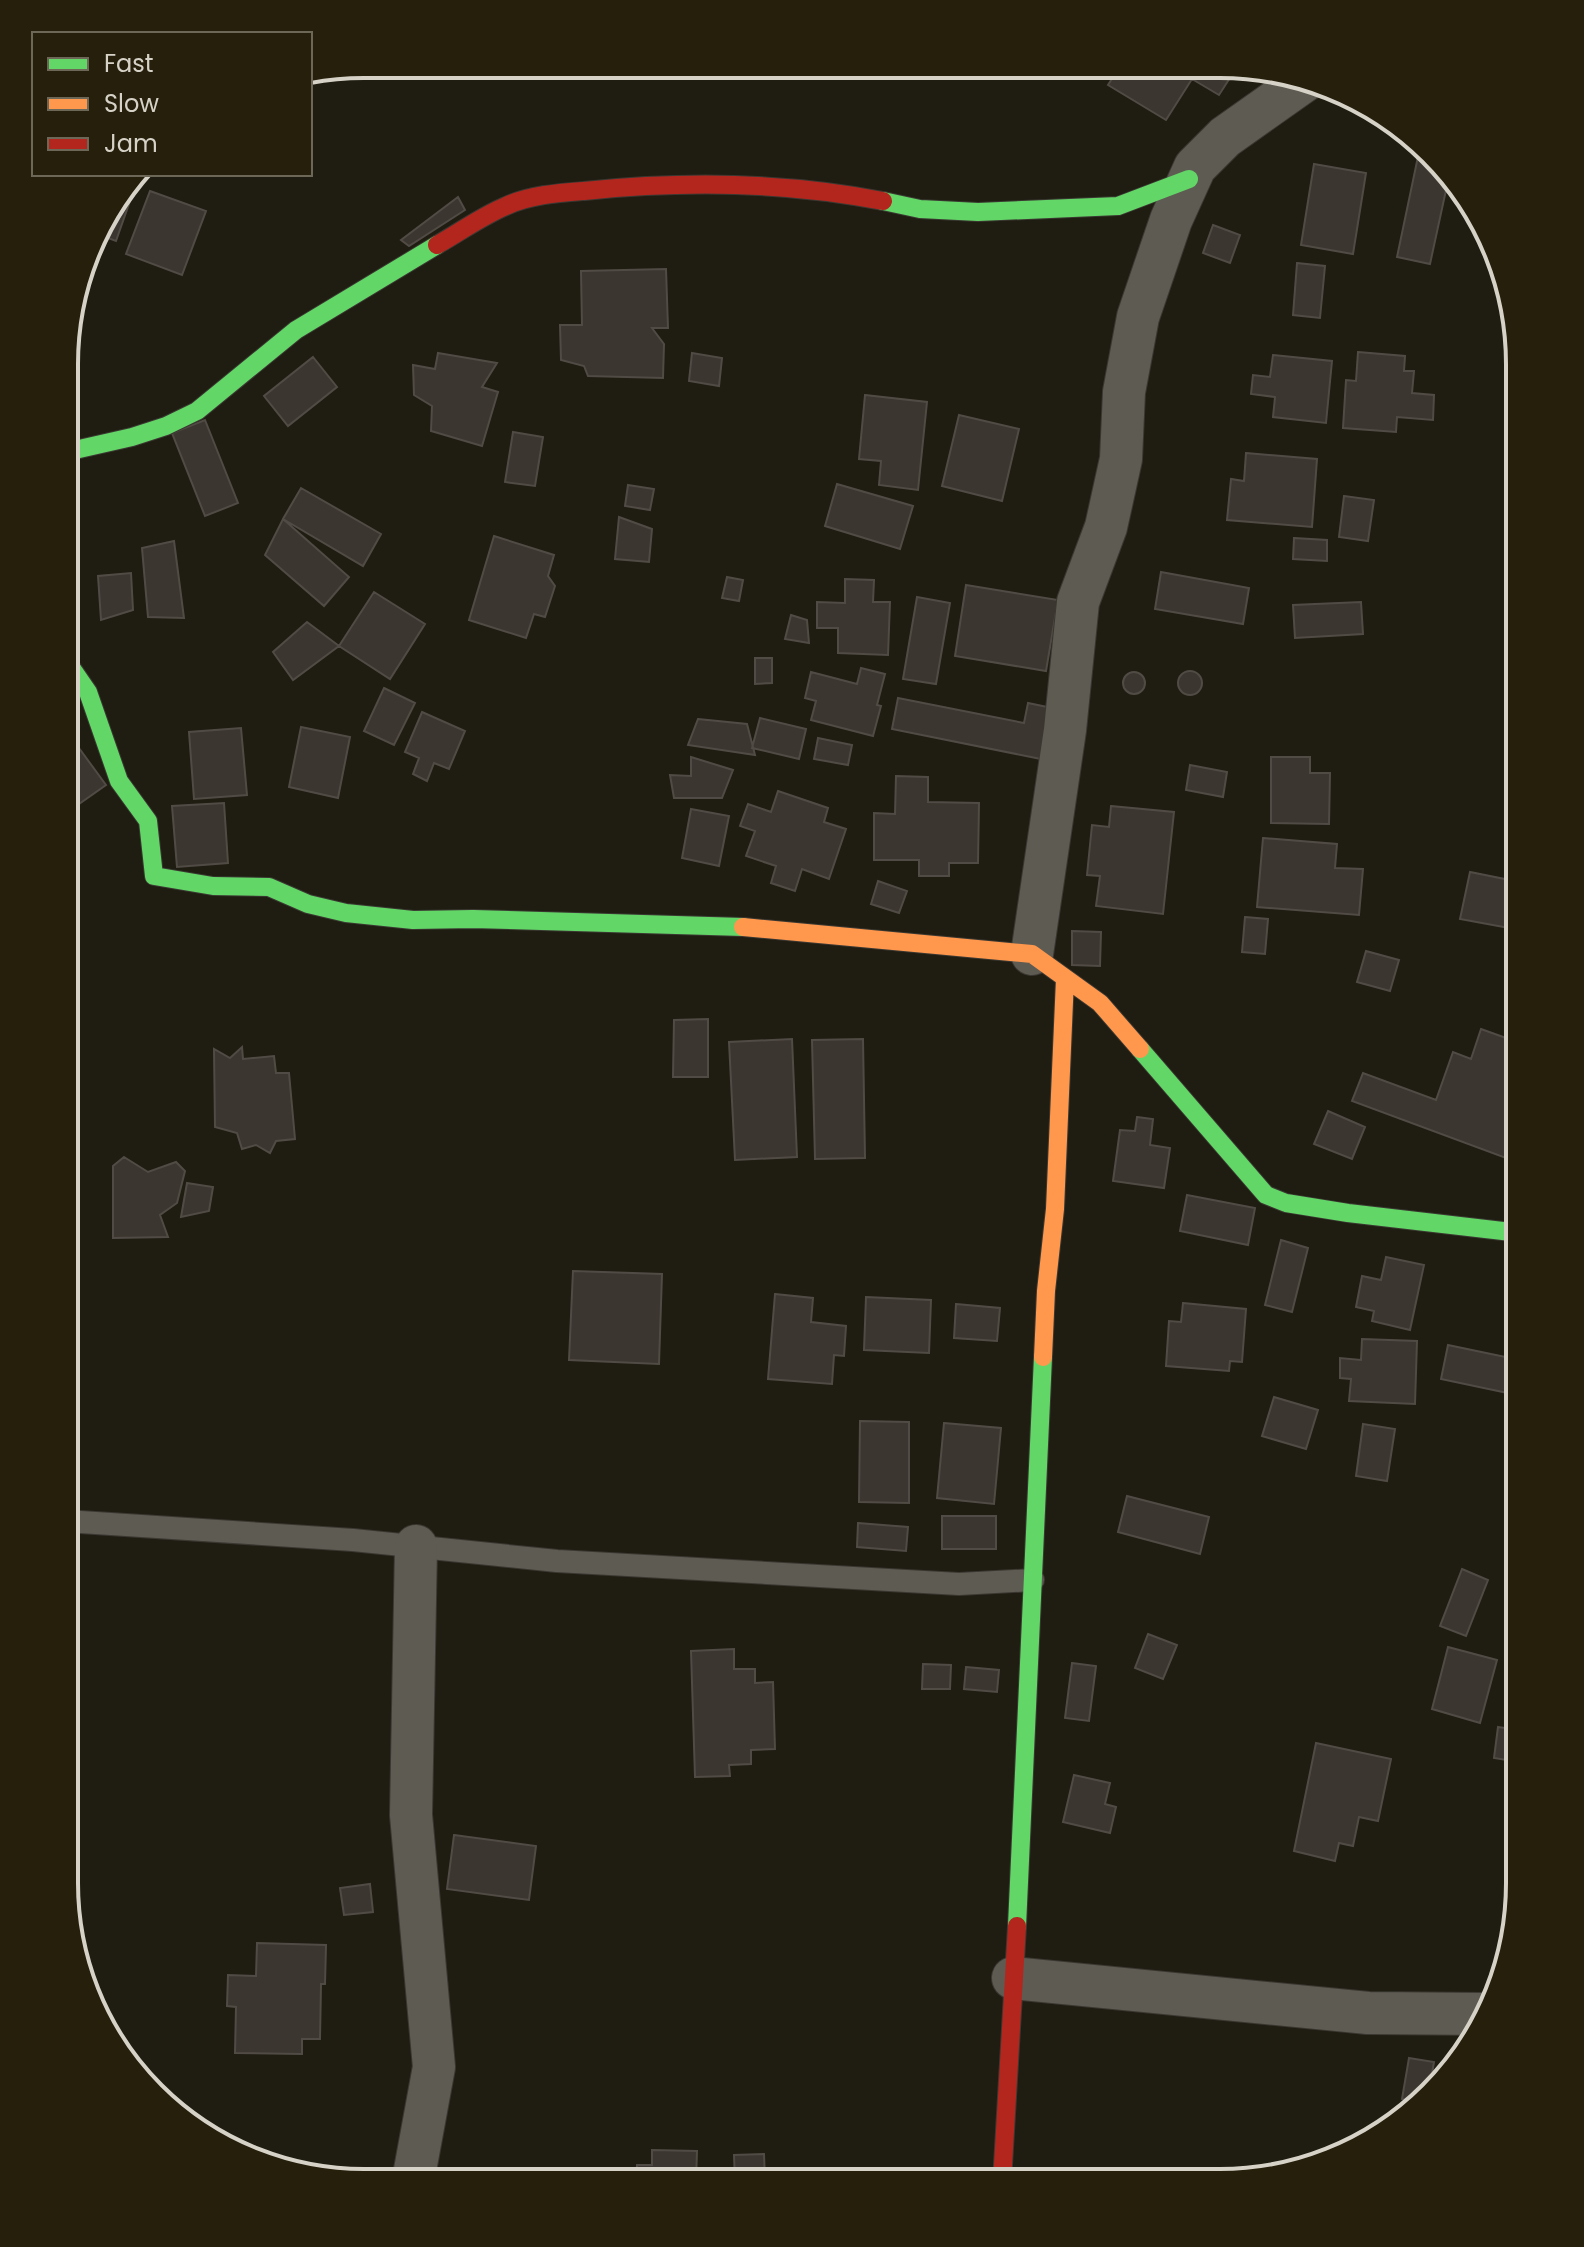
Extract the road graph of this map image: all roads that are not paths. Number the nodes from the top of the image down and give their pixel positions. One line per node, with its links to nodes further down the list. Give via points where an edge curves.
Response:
1 (1294, 88): 2 (street, via 1225,137)
2 (1189, 179): 3 (street); 4 (street)
3 (1118, 206): 4 (street); 5 (street, via 920,209 772,187 633,186 542,195 507,205 296,330 197,411 166,426)
4 (1171, 220): 7 (street, via 1138,317 1124,392 1121,459 1106,527 1078,602)
5 (78, 449)
6 (78, 677): 7 (street, via 119,781 148,821 154,876 213,886 269,887 346,913 413,920 739,927)
7 (1032, 954): 8 (street)
8 (1065, 979): 9 (street, via 1100,1003 1266,1195 1348,1213); 12 (street)
9 (1506, 1231)
10 (78, 1522): 11 (lane)
11 (416, 1546): 12 (lane, via 557,1561 959,1584); 15 (street, via 411,1815 434,2067)
12 (1033, 1580): 13 (street)
13 (1013, 1978): 14 (street, via 1368,2013); 16 (street)
14 (1475, 2014)
15 (415, 2169)
16 (1003, 2169)

